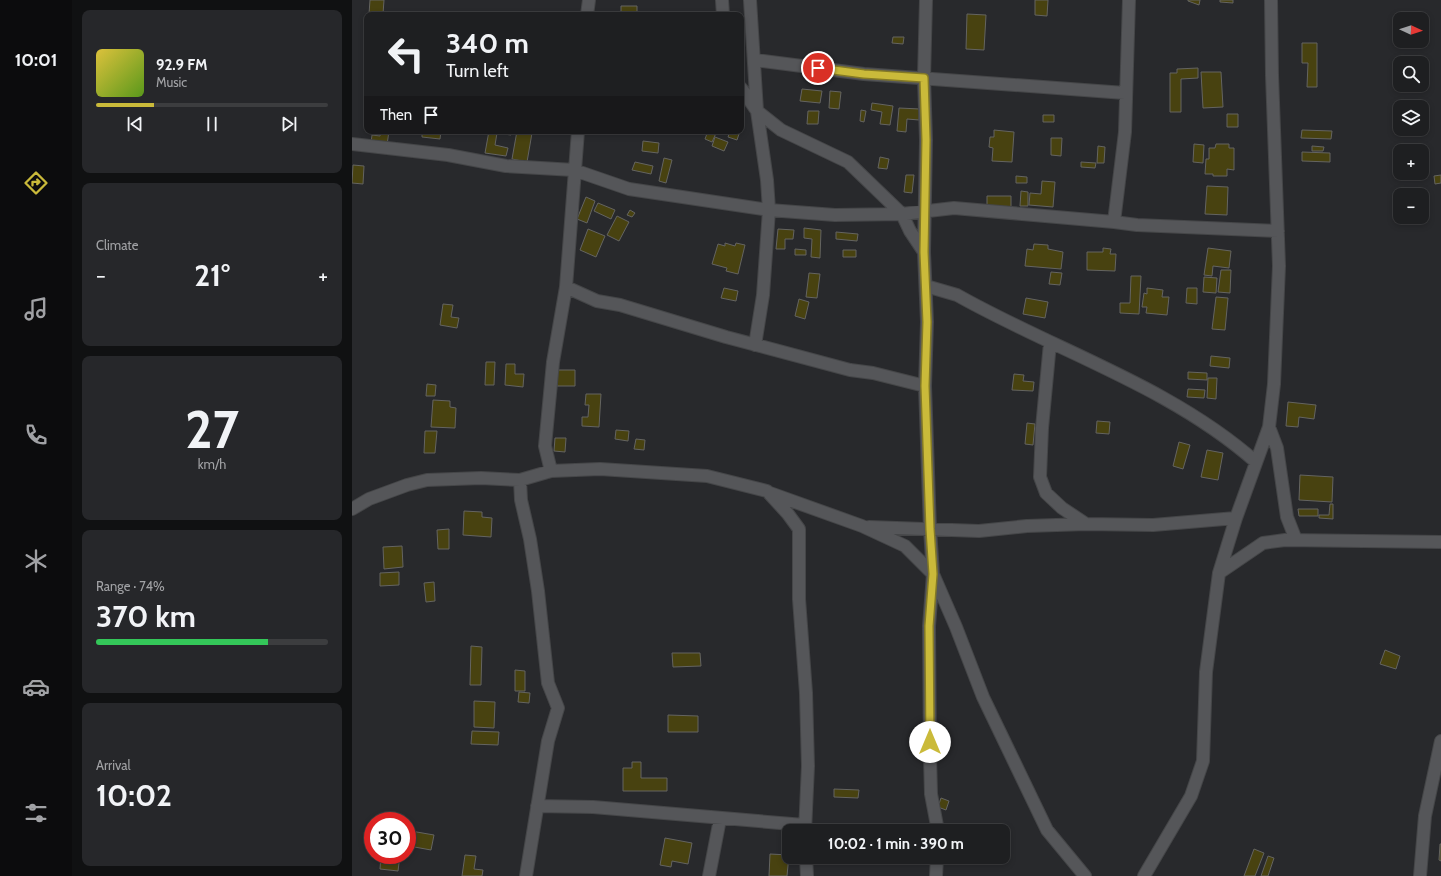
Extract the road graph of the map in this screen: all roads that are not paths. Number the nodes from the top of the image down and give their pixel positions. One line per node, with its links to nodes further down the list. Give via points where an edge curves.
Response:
1 (589, 0): 7 (street)
2 (722, 0): 8 (street)
3 (750, 0): 9 (street)
4 (926, 0): 10 (street)
5 (1129, 0): 12 (street)
6 (1271, 0): 21 (street)
7 (587, 12)
8 (723, 12)
9 (755, 60): 10 (street, via 864,74); 13 (street)
10 (924, 78): 12 (street); 18 (street)
11 (744, 92): 13 (street)
12 (1126, 93): 20 (street, via 1125,132)
13 (757, 111): 17 (street); 19 (street, via 781,130 848,162)
14 (578, 134): 16 (street)
15 (352, 144): 16 (street, via 448,155 506,166)
16 (574, 170): 17 (street, via 629,188); 24 (street)
17 (769, 210): 19 (street, via 835,215); 26 (street, via 763,295)
18 (924, 213): 19 (street); 20 (street, via 954,208); 22 (street)
19 (902, 214): 22 (street)
20 (1114, 222): 21 (street)
21 (1278, 232): 28 (street, via 1274,384)
22 (924, 252): 23 (street)
23 (926, 286): 25 (street, via 957,295); 27 (street)
24 (566, 287): 26 (street, via 597,301 620,305); 30 (street, via 553,362 545,446)
25 (1050, 343): 29 (street, via 1179,406 1230,439); 35 (street, via 1040,477 1046,493 1062,508)
26 (755, 345): 27 (street, via 850,370)
27 (925, 386): 37 (street)
28 (1269, 427): 29 (street); 38 (street, via 1277,448 1287,517)
29 (1256, 462): 34 (street)
30 (551, 471): 31 (street); 32 (street, via 600,469 707,476)
31 (520, 480): 33 (street, via 427,480 369,499); 43 (street, via 521,500 538,591 548,683 558,708 548,741)
32 (767, 491): 36 (street); 45 (street, via 798,529 808,766)
33 (352, 509)
34 (1236, 518): 35 (street, via 1153,525); 40 (street)
35 (1086, 524): 37 (street, via 979,531)
36 (862, 526): 37 (street); 41 (street, via 905,546)
37 (930, 529): 41 (street)
38 (1296, 540): 39 (street); 40 (street, via 1263,543)
39 (1441, 542)
40 (1219, 573): 55 (street, via 1206,672 1203,761 1191,796)
41 (933, 574): 46 (street, via 929,626 930,757 931,794); 54 (street, via 983,697 1047,830)
42 (1441, 741): 56 (street, via 1425,816)
43 (537, 806): 44 (street, via 593,807); 50 (street)
44 (720, 819): 47 (street); 51 (street)
45 (804, 824)
46 (937, 824)
47 (782, 826)
48 (806, 864): 52 (street)
49 (937, 864): 53 (street)
50 (526, 876)
51 (710, 876)
52 (807, 876)
53 (936, 876)
54 (1084, 876)
55 (1144, 876)
56 (1420, 876)

